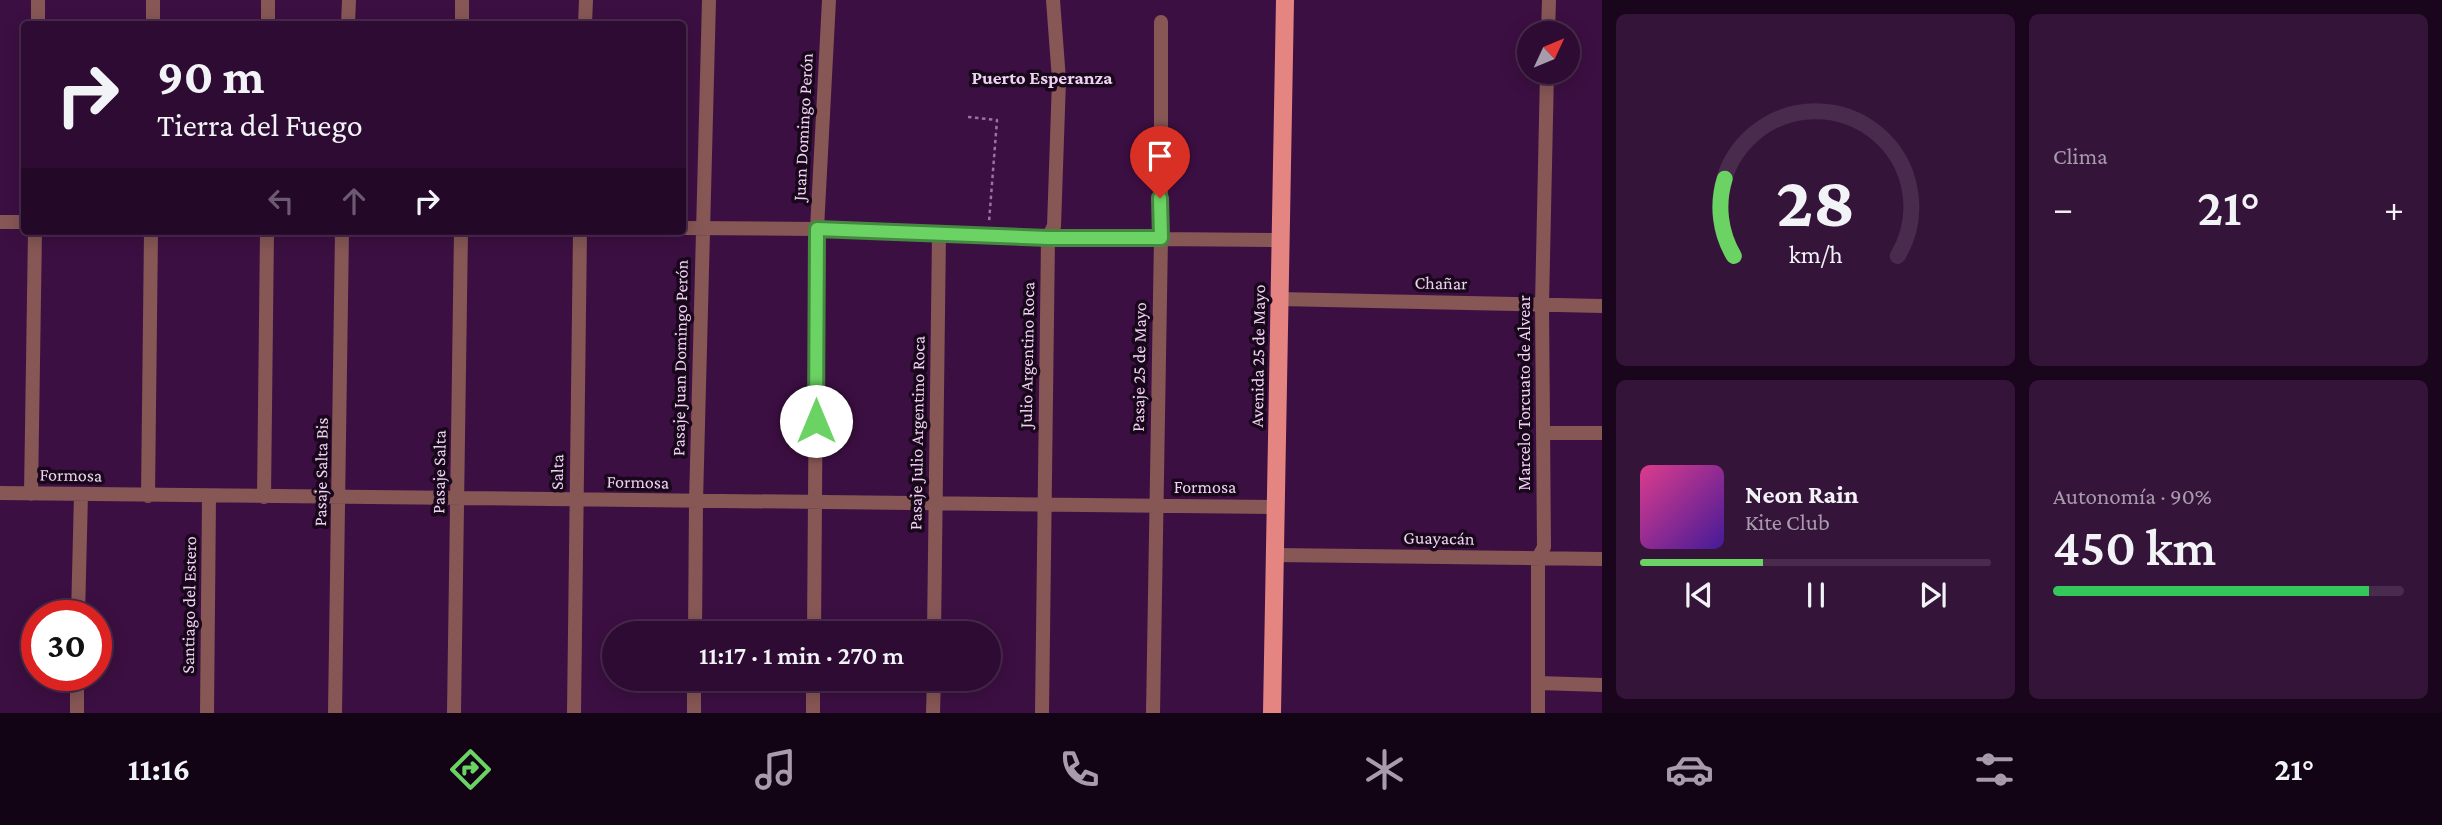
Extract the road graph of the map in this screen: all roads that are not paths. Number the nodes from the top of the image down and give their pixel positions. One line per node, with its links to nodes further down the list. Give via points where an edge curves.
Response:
1 (38, 0): 12 (street)
2 (153, 0): 13 (street)
3 (268, 0): 14 (street)
4 (349, 0): 15 (street)
5 (462, 0): 16 (street)
6 (586, 0): 17 (street)
7 (709, 0): 24 (street, Pasaje Juan Domingo Perón)
8 (829, 0): 25 (street, Juan Domingo Perón)
9 (1053, 0): 33 (street, Julio Argentino Roca, via 1059,80 1054,226)
10 (1285, 0): 35 (main road, Avenida 25 de Mayo)
11 (1549, 0): 18 (street)
12 (38, 21)
13 (153, 21)
14 (268, 21)
15 (348, 21)
16 (462, 21)
17 (585, 21)
18 (1548, 21)
19 (1161, 22): 34 (street, Pasaje 25 de Mayo)
20 (1547, 84): 37 (street, Marcelo Torcuato de Alvear)
21 (0, 222): 22 (street)
22 (21, 222)
23 (686, 228): 24 (street)
24 (703, 228): 25 (street); 50 (street, Pasaje Juan Domingo Perón)
25 (817, 229): 26 (street); 51 (street, Juan Domingo Perón)
26 (939, 233): 33 (street); 52 (street, Pasaje Julio Argentino Roca)
27 (35, 235): 42 (street)
28 (151, 235): 44 (street)
29 (267, 235): 46 (street)
30 (342, 235): 47 (street, Pasaje Salta Bis)
31 (461, 235): 48 (street, Pasaje Salta)
32 (580, 235): 49 (street, Salta)
33 (1048, 238): 34 (street); 53 (street, Julio Argentino Roca)
34 (1161, 238): 35 (street); 54 (street, Pasaje 25 de Mayo)
35 (1280, 240): 36 (main road, Avenida 25 de Mayo)
36 (1279, 299): 37 (street, Chañar); 55 (main road, Avenida 25 de Mayo)
37 (1542, 305): 38 (street, Chañar); 39 (street, Marcelo Torcuato de Alvear)
38 (1602, 306)
39 (1545, 433): 40 (street); 57 (street, Marcelo Torcuato de Alvear, via 1544,547)
40 (1602, 433)
41 (0, 493): 42 (street, Formosa)
42 (30, 494): 43 (street, Formosa)
43 (81, 494): 44 (street, Formosa); 59 (street)
44 (148, 496): 45 (street, Formosa)
45 (209, 497): 46 (street, Formosa); 70 (street, Santiago del Estero)
46 (264, 497): 47 (street, Formosa)
47 (340, 498): 48 (street, Formosa); 71 (street, Pasaje Salta Bis)
48 (457, 499): 49 (street, Formosa); 72 (street, Pasaje Salta)
49 (576, 500): 50 (street, Formosa); 73 (street, Salta)
50 (696, 502): 51 (street, Formosa); 60 (street, Pasaje Juan Domingo Perón)
51 (816, 503): 52 (street, Formosa); 61 (street, Juan Domingo Perón)
52 (936, 504): 53 (street, Formosa); 62 (street, Pasaje Julio Argentino Roca)
53 (1044, 505): 54 (street, Formosa); 77 (street, Julio Argentino Roca)
54 (1156, 506): 55 (street, Formosa); 78 (street, Pasaje 25 de Mayo)
55 (1276, 507): 56 (main road, Avenida 25 de Mayo)
56 (1275, 555): 57 (street, Guayacán); 79 (main road, Avenida 25 de Mayo)
57 (1538, 558): 58 (street, Guayacán); 63 (street, Marcelo Torcuato de Alvear)
58 (1602, 559)
59 (78, 600)
60 (695, 621)
61 (814, 621)
62 (934, 621)
63 (1538, 683): 64 (street); 80 (street, Marcelo Torcuato de Alvear)
64 (1602, 685)
65 (77, 691): 69 (street)
66 (694, 691): 74 (street)
67 (813, 691): 75 (street)
68 (934, 691): 76 (street)
69 (77, 713)
70 (207, 713)
71 (335, 713)
72 (454, 713)
73 (574, 713)
74 (694, 713)
75 (813, 713)
76 (933, 713)
77 (1042, 713)
78 (1153, 713)
79 (1272, 713)
80 (1538, 713)

